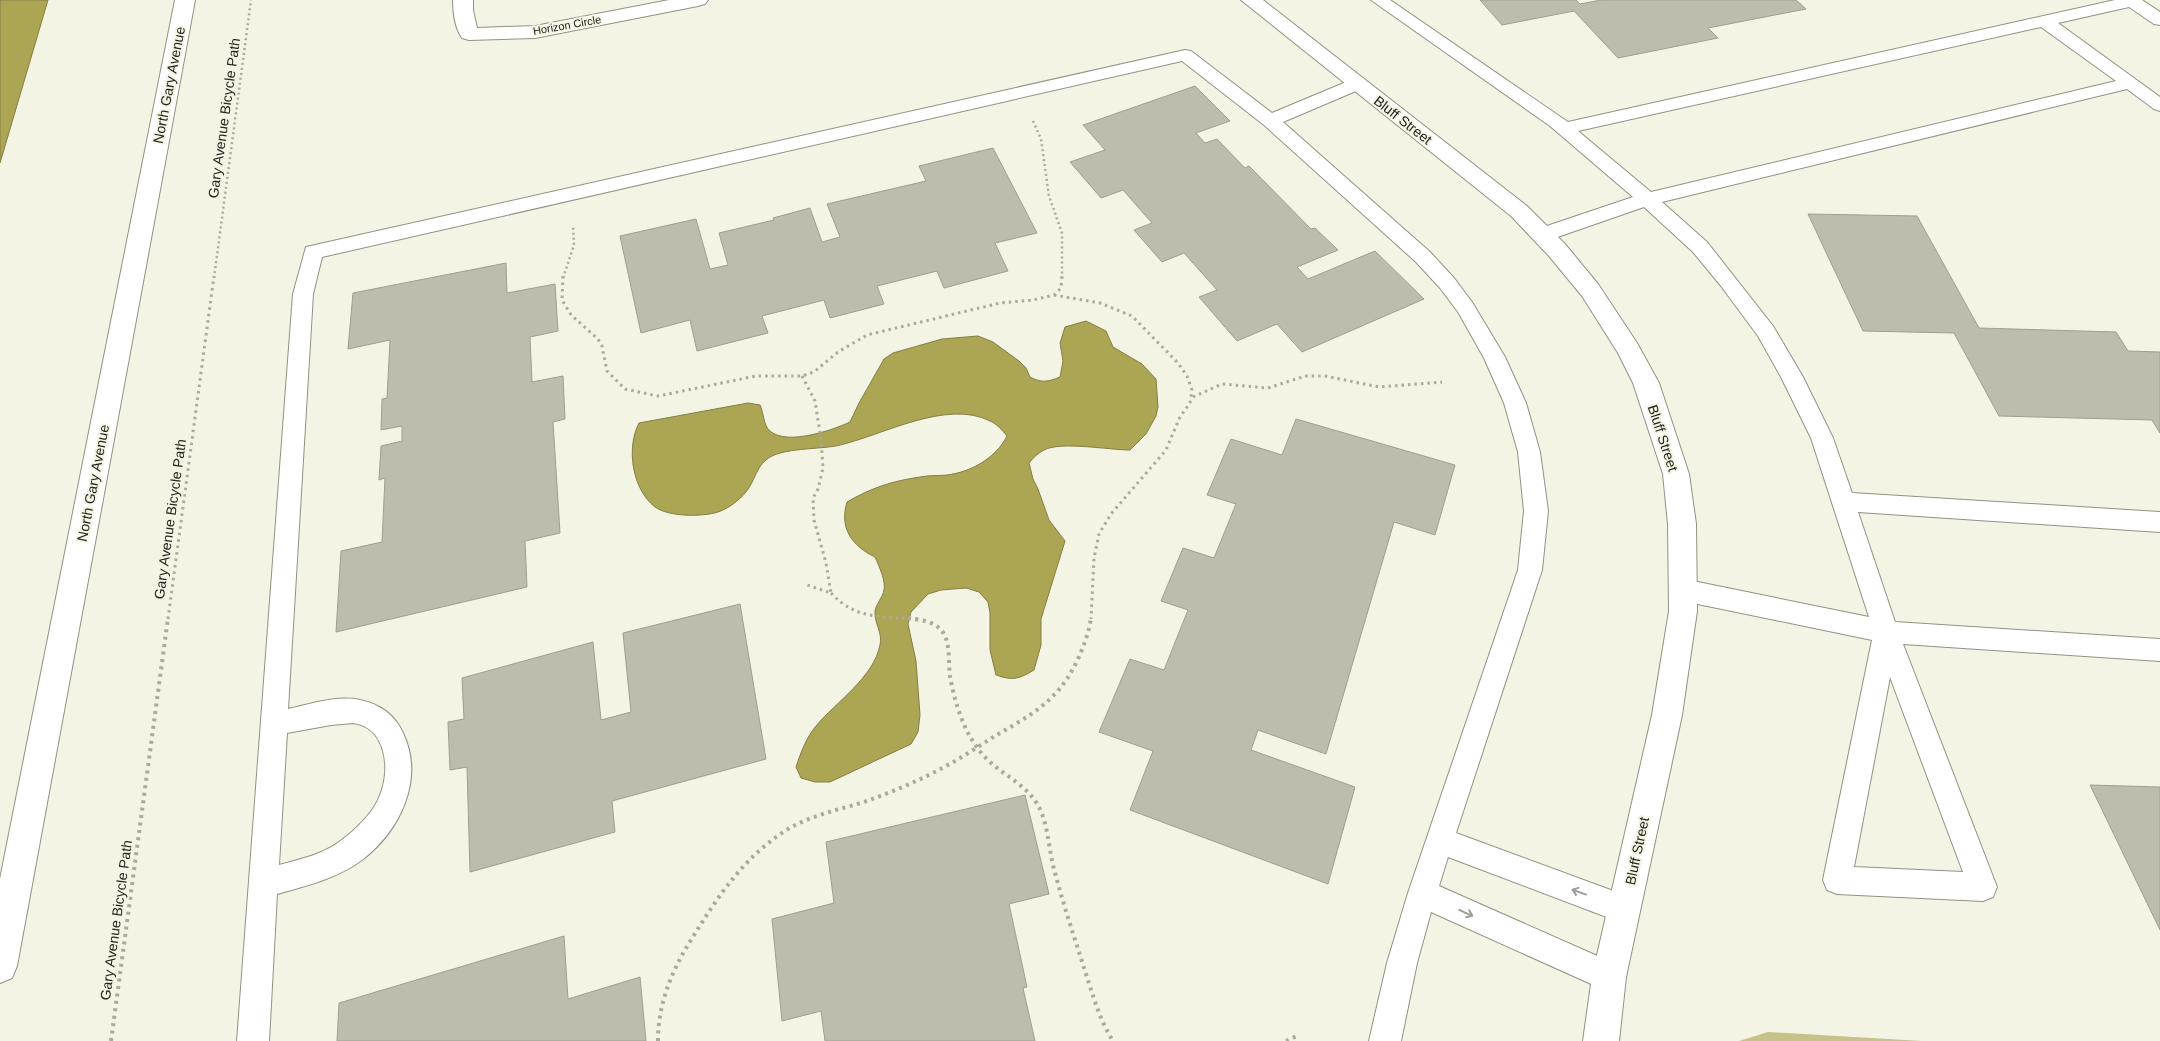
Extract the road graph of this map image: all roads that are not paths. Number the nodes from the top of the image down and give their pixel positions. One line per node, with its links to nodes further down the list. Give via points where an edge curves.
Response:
1 (185, 0): 25 (street, North Gary Avenue)
2 (463, 0): 3 (street, Horizon Circle, via 469,34 535,32)
3 (698, 0)
4 (1251, 0): 9 (street, Bluff Street)
5 (1379, 0): 12 (lane)
6 (2160, 20): 7 (lane, via 2132,1)
7 (2044, 21): 8 (lane); 12 (lane)
8 (2130, 83): 10 (lane); 13 (lane)
9 (1357, 84): 11 (lane); 14 (street, Bluff Street, via 1519,211)
10 (2160, 105)
11 (1270, 121): 20 (lane, via 1185,55 313,252 303,294); 21 (lane, via 1447,282 1494,357 1515,404 1529,452 1536,510 1530,570)
12 (1563, 129): 13 (lane)
13 (1647, 199): 14 (lane); 15 (lane, via 1700,247 1766,331 1822,438)
14 (1542, 235): 17 (street, Bluff Street, via 1590,290 1646,383 1676,474 1682,524)
15 (1843, 502): 16 (lane); 18 (lane)
16 (2160, 522)
17 (1683, 590): 18 (lane); 24 (street, Bluff Street, via 1683,611 1668,715)
18 (1886, 632): 18 (lane, via 1837,880 1983,887 1938,768); 19 (lane)
19 (2160, 650)
20 (274, 724): 22 (lane); 22 (lane, via 360,712 382,723 395,740 399,765 395,794 377,824 351,851 323,865)
21 (1439, 840): 23 (lane); 24 (lane, one-way to 21)
22 (263, 884): 27 (lane)
23 (1422, 893): 26 (lane, one-way to 26); 28 (lane)
24 (1625, 909): 26 (street, Bluff Street)
25 (0, 966)
26 (1609, 977): 29 (street, Bluff Street)
27 (253, 1041)
28 (1385, 1041)
29 (1601, 1041)

